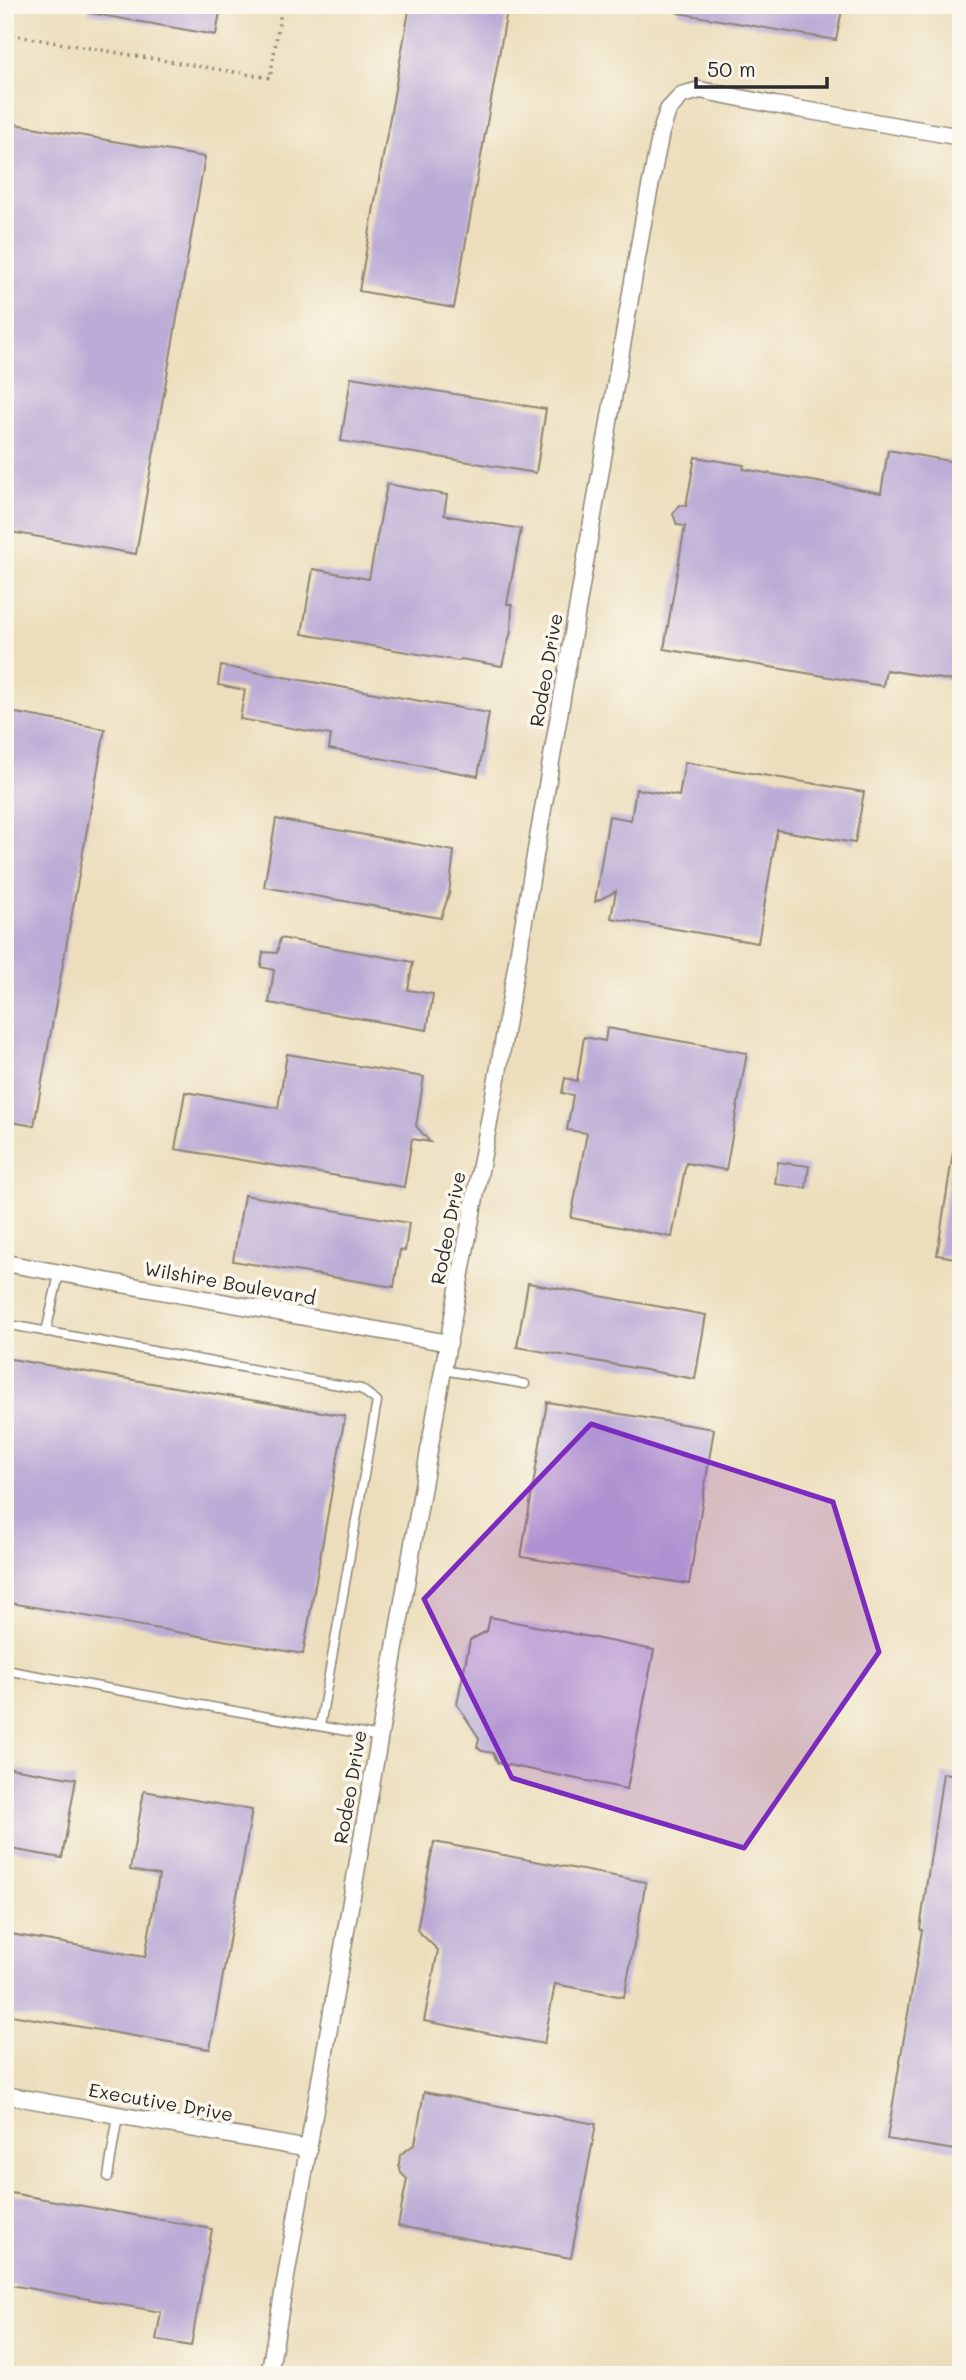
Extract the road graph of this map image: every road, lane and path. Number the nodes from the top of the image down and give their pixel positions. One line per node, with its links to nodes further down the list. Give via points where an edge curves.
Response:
1 (282, 5): 2 (path, via 270,78)
2 (5, 34)
3 (961, 137): 8 (street, Rodeo Drive, via 700,90 682,95 668,110 644,217)
4 (5, 1263): 5 (street, Wilshire Boulevard)
5 (60, 1274): 7 (lane); 8 (street, Wilshire Boulevard)
6 (5, 1324): 7 (lane)
7 (46, 1332): 12 (lane, via 361,1389 377,1401)
8 (449, 1343): 9 (street, Rodeo Drive)
9 (443, 1370): 10 (lane); 13 (street, Rodeo Drive)
10 (525, 1384)
11 (5, 1670): 12 (lane)
12 (320, 1726): 13 (lane)
13 (380, 1737): 16 (street, Rodeo Drive)
14 (5, 2095): 15 (street, Executive Drive)
15 (118, 2115): 16 (street, Executive Drive); 17 (lane)
16 (309, 2149): 18 (street, Rodeo Drive)
17 (108, 2177)
18 (269, 2375)

